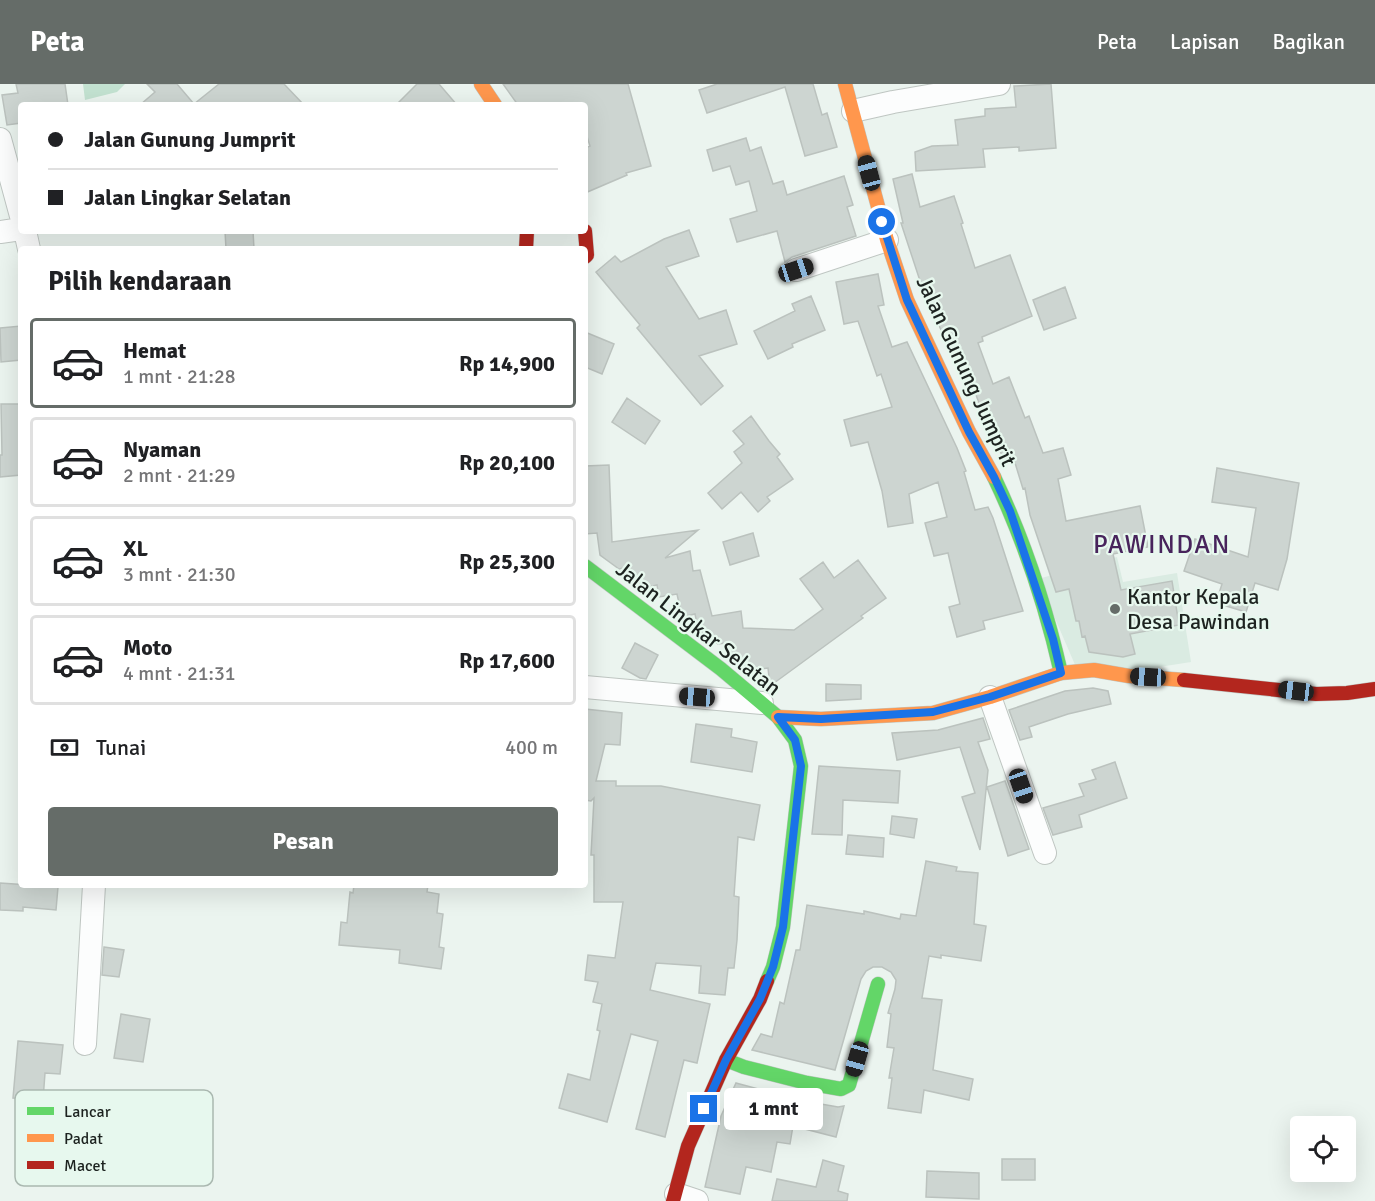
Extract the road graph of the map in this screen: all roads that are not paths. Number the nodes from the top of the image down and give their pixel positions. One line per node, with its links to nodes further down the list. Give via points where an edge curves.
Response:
1 (481, 84): 4 (street)
2 (845, 84): 5 (street, Jalan Gunung Jumprit)
3 (999, 84): 5 (street)
4 (494, 102)
5 (853, 111): 10 (street, Jalan Gunung Jumprit)
6 (0, 139): 7 (street)
7 (18, 205)
8 (18, 230): 9 (street)
9 (0, 232)
10 (887, 240): 11 (street); 13 (street, Jalan Gunung Jumprit, via 907,300 1010,511)
11 (796, 270)
12 (588, 568): 17 (street, Jalan Lingkar Selatan)
13 (1061, 673): 15 (street, via 1094,670 1316,694); 16 (street)
14 (588, 687): 17 (street)
15 (1375, 689)
16 (990, 697): 17 (street, via 933,712 821,719); 18 (street)
17 (770, 710): 22 (street, Jalan Lingkar Selatan, via 795,740 801,766 783,927 760,999)
18 (1045, 854)
19 (94, 888): 21 (street)
20 (878, 984): 22 (street, via 852,1077 849,1085 841,1089)
21 (85, 1044)
22 (726, 1060): 23 (street, Jalan Lingkar Selatan, via 688,1146 678,1178)
23 (682, 1199)

